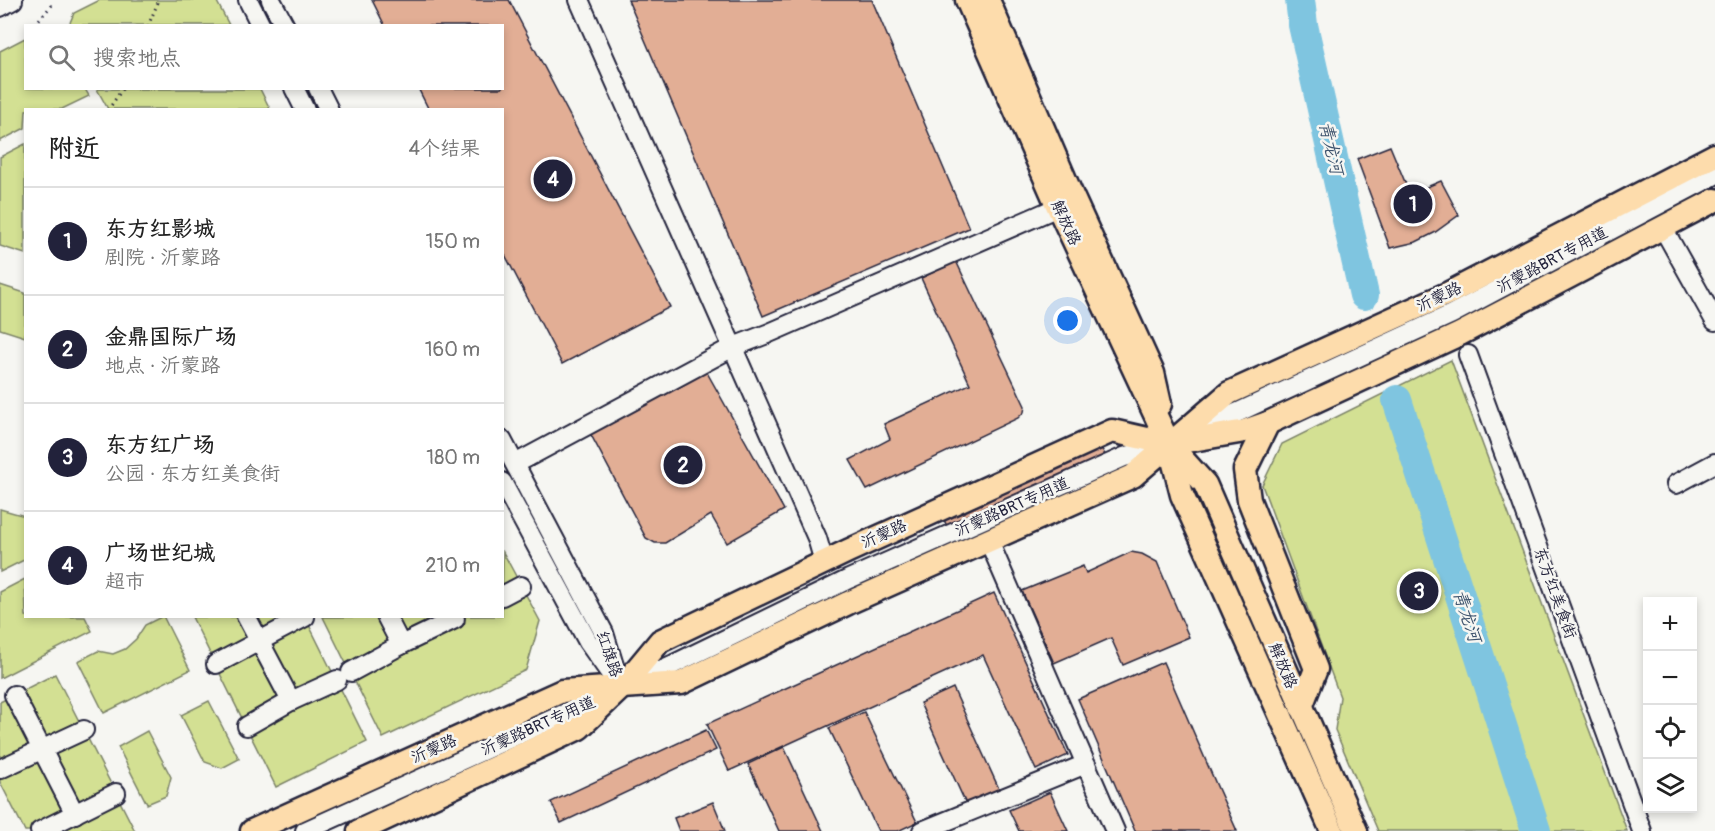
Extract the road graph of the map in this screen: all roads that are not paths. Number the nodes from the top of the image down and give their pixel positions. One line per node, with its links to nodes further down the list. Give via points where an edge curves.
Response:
1 (13, 0): 7 (street)
2 (248, 0): 8 (street)
3 (272, 0): 9 (street)
4 (579, 0): 20 (street)
5 (967, 0): 17 (main road, 解放路)
6 (988, 0): 24 (main road, 解放路, via 1153,373)
7 (0, 7)
8 (260, 24)
9 (284, 24)
10 (295, 90): 12 (street)
11 (319, 90): 13 (street)
12 (304, 108)
13 (328, 108)
14 (1715, 155): 24 (main road, 沂蒙路, via 1449,293 1229,393)
15 (1715, 175): 24 (street, 沂蒙路BRT专用道, via 1452,314)
16 (1715, 200): 18 (main road, 沂蒙路)
17 (1058, 207): 20 (street); 24 (main road, 解放路, via 1087,269 1092,309 1126,385)
18 (1663, 228): 19 (street); 22 (main road, 沂蒙路, via 1460,334)
19 (1715, 321)
20 (733, 347): 26 (street); 30 (street)
21 (1468, 355): 59 (street, 东方红美食街)
22 (1268, 423): 24 (main road, 沂蒙路, via 1245,431); 43 (main road, via 1245,470 1249,500 1316,669)
23 (504, 444): 26 (street, 红旗路)
24 (1169, 444): 29 (main road, 沂蒙路, via 1133,476); 30 (main road, 沂蒙路, via 1112,431); 40 (street, 沂蒙路BRT专用道, via 1124,458 849,579); 43 (main road, 解放路, via 1205,483); 57 (main road, 解放路, via 1182,495)
25 (1715, 463): 27 (street)
26 (515, 464): 40 (street, 红旗路, via 604,633)
27 (1676, 484)
28 (504, 486): 40 (street, 红旗路, via 588,642)
29 (988, 539): 40 (main road, 沂蒙路, via 681,683); 47 (street)
30 (824, 562): 40 (main road, 沂蒙路, via 660,641)
31 (521, 586): 32 (street)
32 (504, 595)
33 (247, 618): 37 (street)
34 (303, 618): 37 (street)
35 (387, 618): 38 (street)
36 (455, 618): 38 (street)
37 (259, 641): 39 (street); 42 (street)
38 (401, 645): 42 (street)
39 (216, 664)
40 (621, 688): 52 (main road, 沂蒙路, via 562,691); 53 (street, 沂蒙路BRT专用道); 54 (main road, 沂蒙路, via 579,728)
41 (14, 694): 46 (street)
42 (291, 701): 44 (street)
43 (1301, 707): 58 (main road, 解放路)
44 (246, 726)
45 (84, 730): 46 (street)
46 (42, 750): 48 (street); 50 (street)
47 (1086, 764): 55 (street); 56 (street)
48 (0, 769)
49 (116, 793): 50 (street)
50 (75, 814): 51 (street)
51 (40, 831)
52 (252, 831)
53 (305, 831)
54 (358, 831)
55 (922, 831)
56 (1115, 831)
57 (1332, 831)
58 (1356, 831)
59 (1642, 831)

